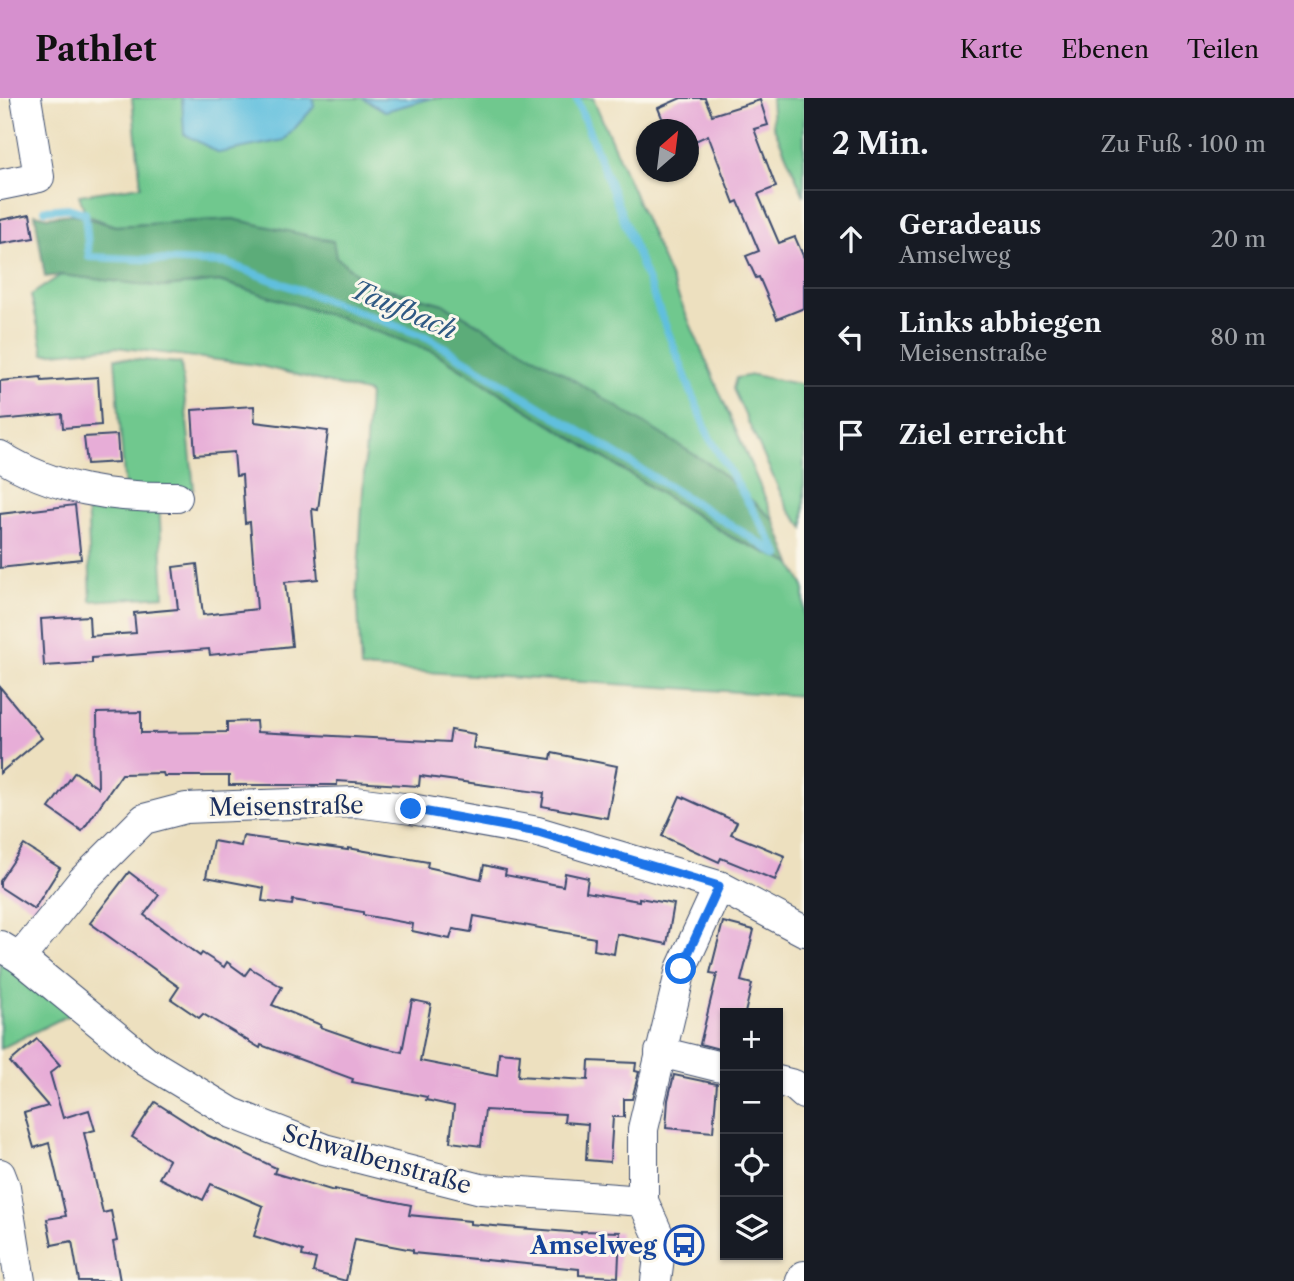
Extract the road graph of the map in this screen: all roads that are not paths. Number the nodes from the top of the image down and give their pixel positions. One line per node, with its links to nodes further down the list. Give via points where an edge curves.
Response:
1 (26, 98): 2 (street, via 39,177)
2 (0, 185)
3 (0, 456): 4 (street, via 56,484 105,494)
4 (177, 498)
5 (719, 886): 6 (street, Meisenstraße); 7 (street, Meisenstraße, via 538,832 411,809 356,802 186,808 144,820); 8 (street, via 681,969)
6 (804, 931)
7 (10, 952): 13 (street, Schwalbenstraße, via 146,1061 243,1118 324,1149 481,1189)
8 (660, 1052): 9 (street); 13 (street, via 643,1129)
9 (720, 1067)
10 (783, 1082): 11 (street)
11 (804, 1094)
12 (0, 1174): 15 (street)
13 (643, 1202): 16 (street, via 661,1241)
14 (804, 1276): 17 (street)
15 (20, 1281)
16 (656, 1281)
17 (801, 1281)

